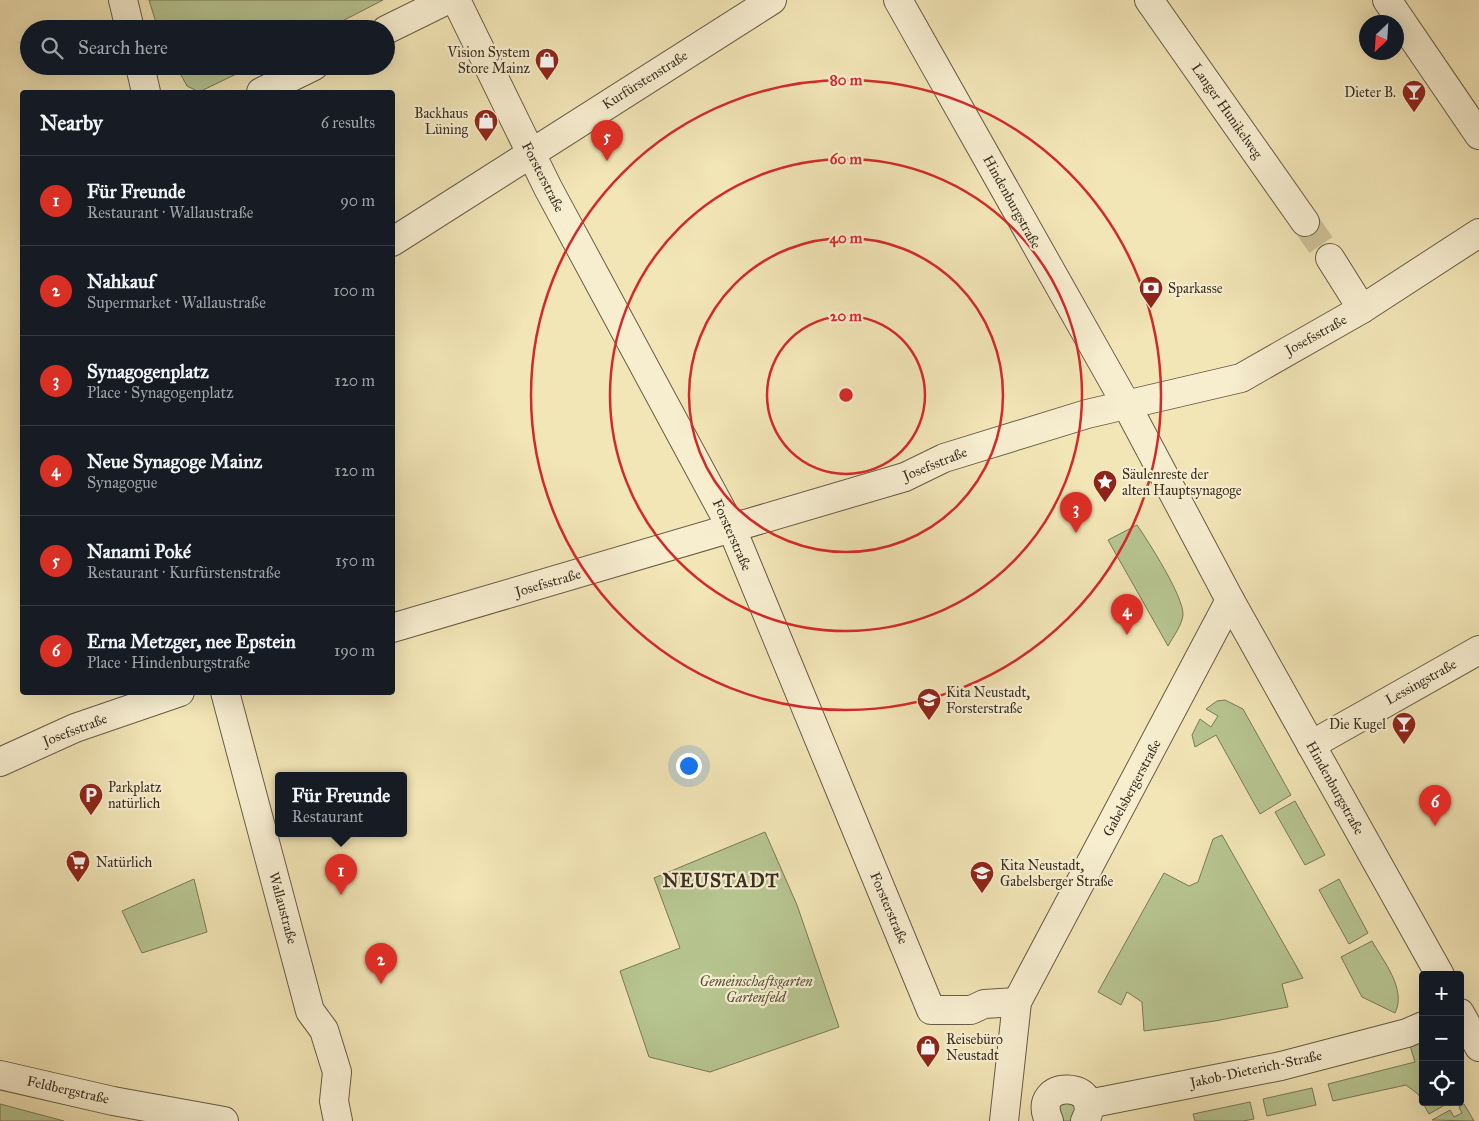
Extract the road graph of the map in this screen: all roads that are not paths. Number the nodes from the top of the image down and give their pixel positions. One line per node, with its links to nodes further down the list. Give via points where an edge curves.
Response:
1 (124, 0): 8 (street)
2 (447, 0): 9 (street)
3 (456, 0): 15 (street, Forsterstraße)
4 (772, 0): 15 (street, Kurfürstenstraße)
5 (898, 0): 21 (street, Hindenburgstraße)
6 (1149, 0): 16 (street, Langer Hunikelweg)
7 (1387, 0): 14 (street)
8 (128, 20)
9 (395, 26)
10 (142, 75): 12 (street)
11 (296, 75): 13 (street)
12 (146, 90)
13 (265, 90)
14 (1479, 135)
15 (531, 154): 18 (street, Kurfürstenstraße); 22 (street, Forsterstraße)
16 (1305, 222)
17 (1479, 233): 20 (street, Josefsstraße)
18 (395, 240)
19 (1330, 258): 20 (street)
20 (1362, 309): 21 (street, Josefsstraße, via 1241,378)
21 (1126, 404): 22 (street, Josefsstraße, via 944,458 905,477); 23 (street, Hindenburgstraße)
22 (732, 529): 24 (street, Josefsstraße); 31 (street, Forsterstraße, via 931,1010 971,1010 984,1004)
23 (1230, 600): 28 (street, Hindenburgstraße); 31 (street, Gabelsbergerstraße)
24 (395, 627)
25 (1479, 650): 28 (street, Lessingstraße)
26 (171, 695): 29 (street, Josefsstraße, via 75,728)
27 (226, 695): 36 (street, Wallaustraße, via 310,1011 324,1030 337,1072 334,1101)
28 (1311, 745): 30 (street, Hindenburgstraße)
29 (0, 762)
30 (1438, 971)
31 (1017, 1002): 37 (street, Gabelsbergerstraße)
32 (1419, 1028): 34 (street, Jakob-Dieterich-Straße, via 1281,1066)
33 (0, 1075): 35 (street, Feldbergstraße, via 113,1101)
34 (1086, 1112): 38 (street, Jakob-Dieterich-Straße, via 1078,1091 1063,1088 1055,1092 1046,1104)
35 (224, 1121)
36 (338, 1121)
37 (1004, 1121)
38 (1050, 1121)

